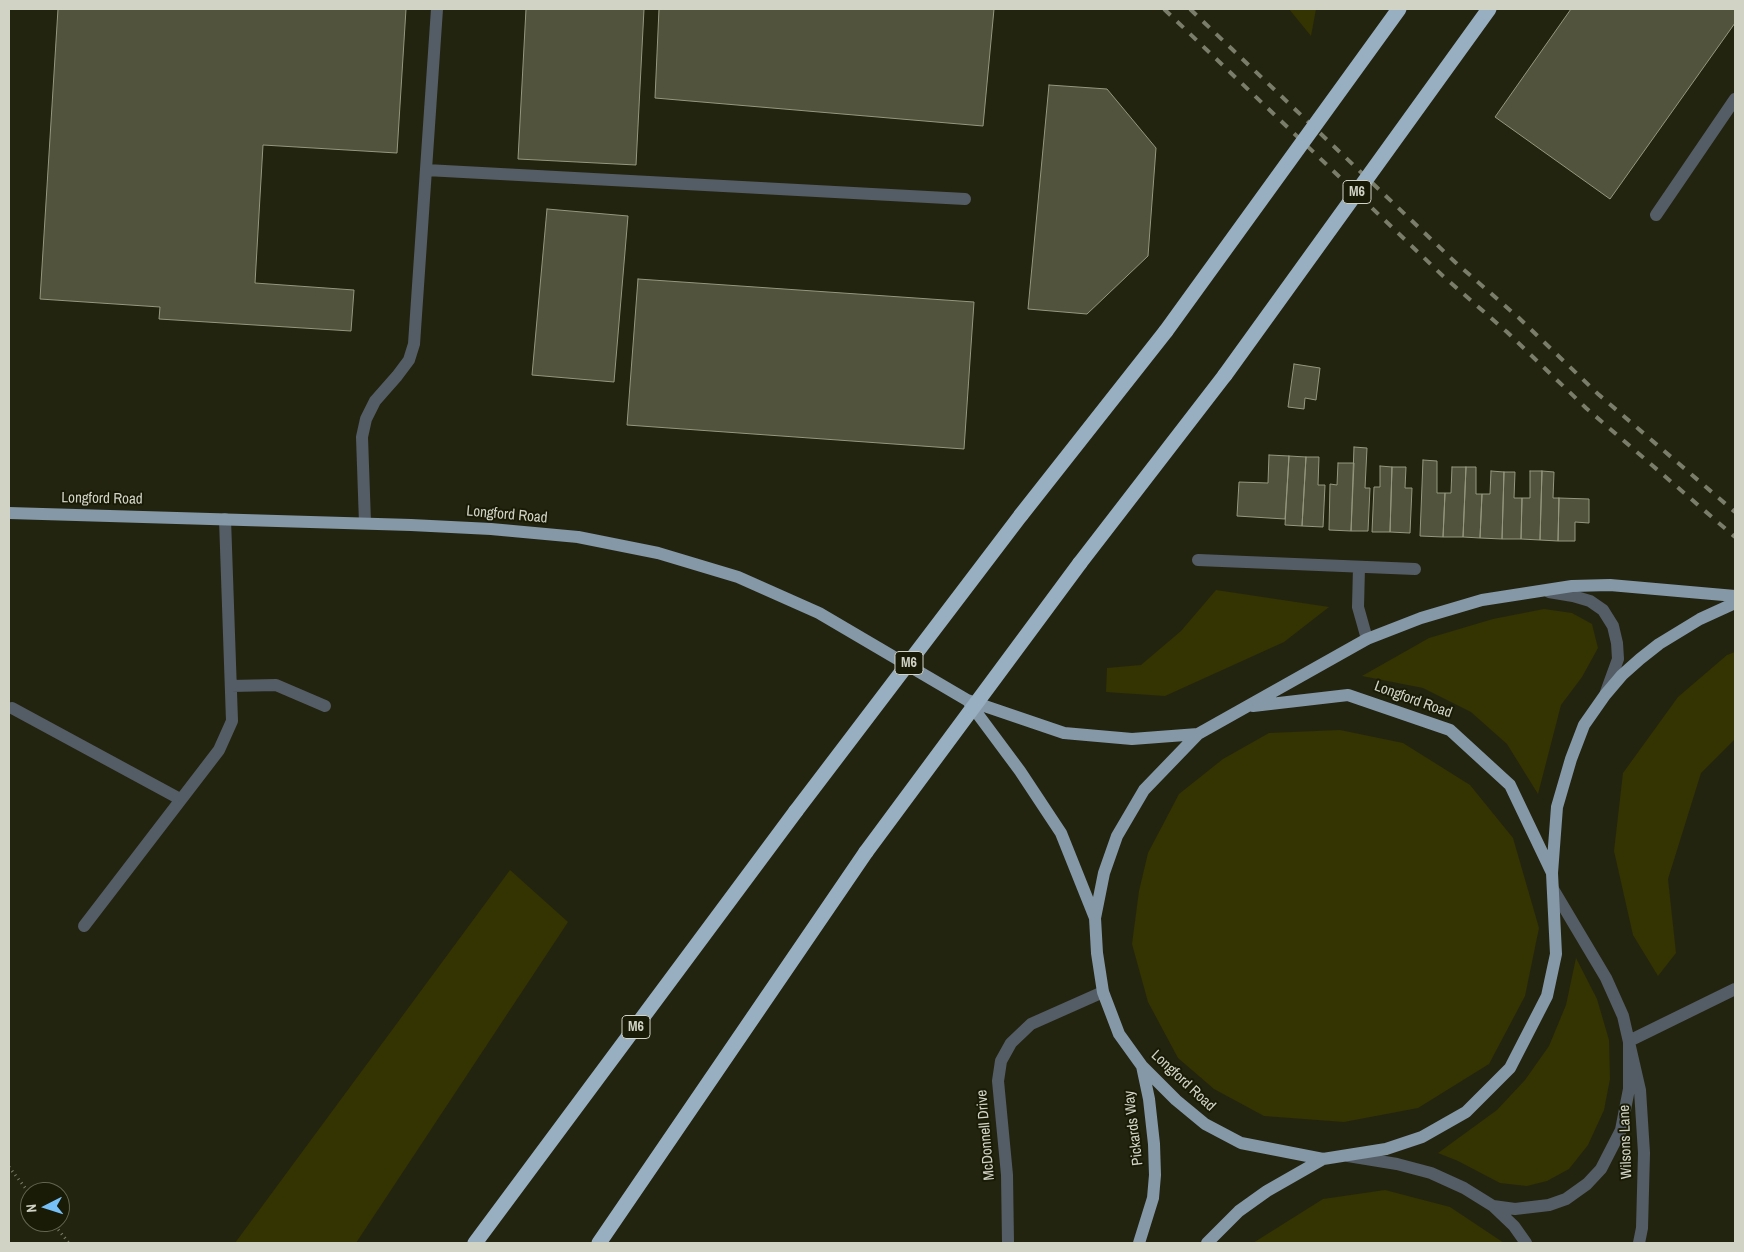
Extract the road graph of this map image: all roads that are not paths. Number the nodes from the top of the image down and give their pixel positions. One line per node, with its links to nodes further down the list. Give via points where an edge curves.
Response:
1 (438, 9): 5 (street)
2 (1398, 9): 37 (highway, M6, bridge, via 1166,330 796,811)
3 (1489, 9): 38 (highway, M6, bridge, via 1225,375 1080,563 866,852)
4 (1735, 99): 7 (street)
5 (426, 170): 6 (street); 10 (street, via 414,344 409,360 375,401 366,419 362,437)
6 (965, 199)
7 (1656, 215)
8 (9, 513): 9 (main road, Longford Road)
9 (225, 519): 10 (main road, Longford Road); 18 (street)
10 (365, 523): 20 (main road, Longford Road, via 578,537 658,553 738,577 819,613)
11 (1198, 560): 12 (street)
12 (1359, 567): 13 (street); 17 (street, via 1358,606)
13 (1415, 569)
14 (1531, 591): 15 (main road, Longford Road, via 1610,585); 17 (main road, Longford Road, via 1482,600 1421,618); 19 (street, Longford Road, via 1573,596 1590,601 1602,610 1613,626 1618,659)
15 (1735, 596)
16 (1735, 603): 19 (main road, Longford Road, via 1700,619 1659,644 1622,675)
17 (1367, 639): 22 (main road, Longford Road)
18 (231, 686): 21 (street, via 276,685); 25 (street, via 232,721 218,750)
19 (1605, 695): 26 (main road, Longford Road, via 1584,725 1570,759 1557,807)
20 (967, 700): 24 (main road, Longford Road, via 1064,733 1132,739); 28 (main road, Longford Road, via 1061,832)
21 (325, 706)
22 (1248, 707): 24 (main road, Longford Road); 26 (main road, Longford Road, via 1348,695 1450,730 1510,785)
23 (12, 708): 25 (street)
24 (1198, 734): 28 (main road, Longford Road, via 1144,790 1117,836 1104,874)
25 (180, 800): 29 (street)
26 (1552, 873): 27 (main road, Longford Road)
27 (1553, 889): 32 (street, Wilsons Lane, via 1606,978 1623,1016); 34 (main road, Longford Road, via 1556,954 1547,996 1510,1068 1466,1112 1422,1137 1386,1150)
28 (1095, 918): 31 (main road, Longford Road)
29 (84, 926)
30 (1735, 989): 32 (street)
31 (1103, 992): 33 (main road, Longford Road, via 1119,1034); 39 (street, McDonnell Drive, via 1031,1024 1011,1043 1001,1061 998,1080 1007,1175)
32 (1629, 1041): 36 (street, Wilsons Lane, via 1629,1089 1621,1130 1601,1170 1566,1199 1549,1205 1515,1209); 43 (street, Wilsons Lane, via 1640,1090 1644,1153)
33 (1142, 1066): 35 (main road, Longford Road, via 1205,1124 1241,1143); 40 (main road, Pickards Way, via 1154,1144 1155,1175 1153,1198)
34 (1345, 1156): 35 (main road, Longford Road); 36 (street, Wilsons Lane, via 1430,1173)
35 (1323, 1159): 41 (main road, via 1267,1190)
36 (1493, 1206): 42 (street, Wilsons Lane)
37 (475, 1243)
38 (600, 1243)
39 (1008, 1243)
40 (1139, 1243)
41 (1207, 1243)
42 (1526, 1243)
43 (1639, 1243)

